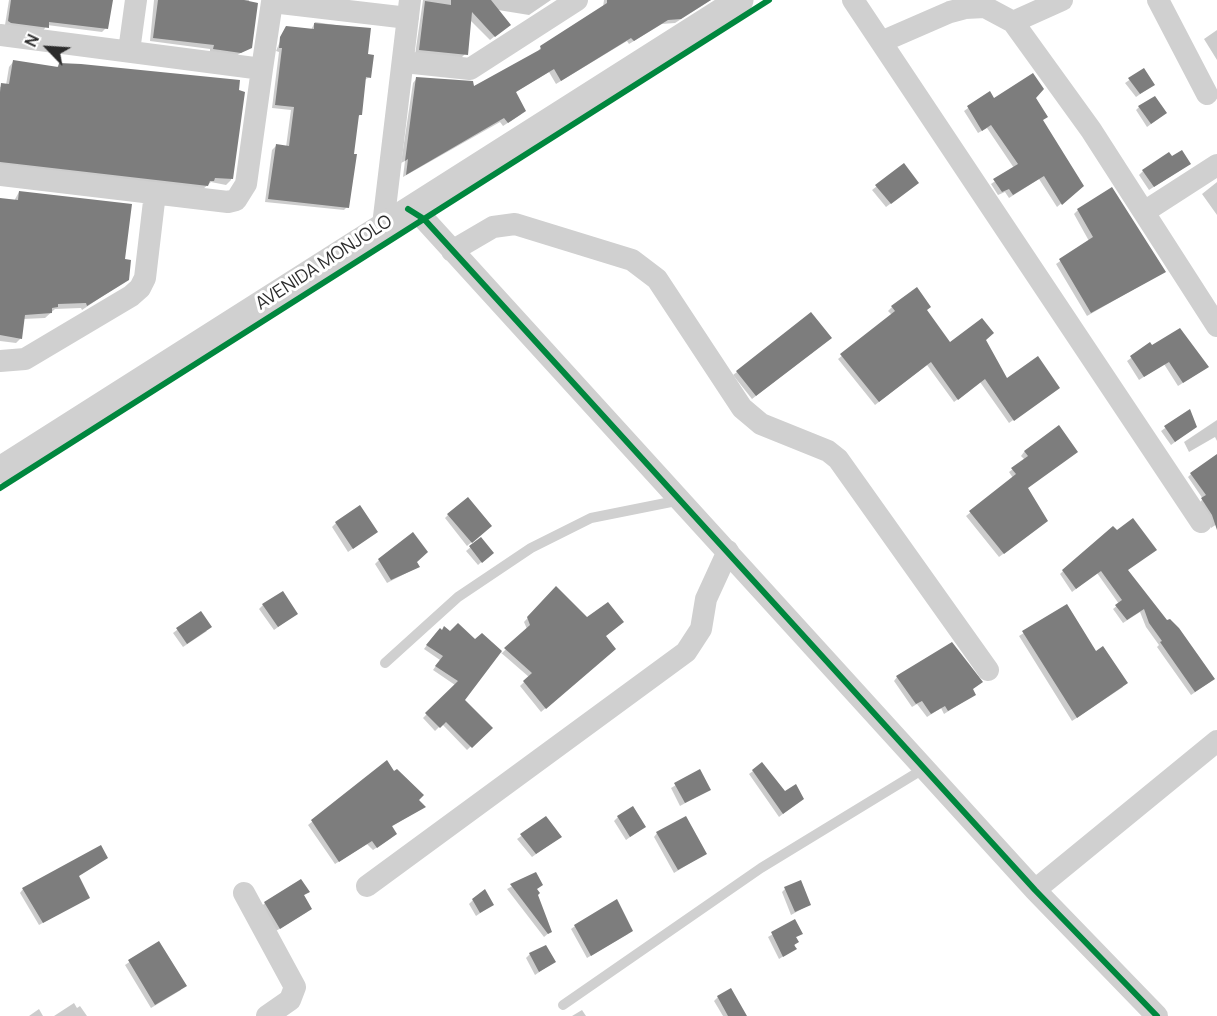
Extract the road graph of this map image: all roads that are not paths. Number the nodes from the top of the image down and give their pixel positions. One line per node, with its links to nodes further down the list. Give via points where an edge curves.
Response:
1 (136, 0): 12 (street)
2 (577, 0): 13 (street, via 470,69)
3 (739, 0): 19 (street, AVENIDA MONJOLO)
4 (853, 0): 11 (street)
5 (1062, 0): 9 (street)
6 (1158, 0): 15 (street)
7 (272, 1): 8 (street); 14 (street)
8 (409, 9): 13 (street)
9 (1013, 22): 11 (street, via 985,7 965,8); 20 (street)
10 (0, 35): 12 (street)
11 (881, 42): 27 (street)
12 (129, 51): 14 (street)
13 (404, 62): 21 (street)
14 (262, 69): 18 (street, via 246,184 240,196 228,202)
15 (1207, 94)
16 (1217, 165): 20 (street)
17 (0, 175): 18 (street)
18 (155, 193): 24 (street, via 146,278 140,288 25,359)
19 (408, 209): 21 (street, AVENIDA MONJOLO); 22 (street, via 424,219)
20 (1144, 212): 23 (street)
21 (383, 225): 25 (street, AVENIDA MONJOLO)
22 (452, 250): 26 (street); 30 (street, via 493,227 515,224 632,260 657,279 742,408 761,424 828,451 838,459)
23 (1217, 326)
24 (0, 361)
25 (0, 470)
26 (681, 500): 28 (street); 29 (lane, via 591,518 531,548 458,597)
27 (1201, 522)
28 (728, 551): 32 (street); 33 (street, via 706,598 701,629 686,652)
29 (385, 663)
30 (988, 670)
31 (1217, 741): 34 (street)
32 (925, 768): 34 (street); 36 (lane, via 761,868)
33 (368, 886)
34 (1035, 890): 37 (street)
35 (244, 893): 38 (street, via 295,987 290,1000)
36 (563, 1005)
37 (1138, 1007): 39 (street)
38 (267, 1016)
39 (1157, 1016)

